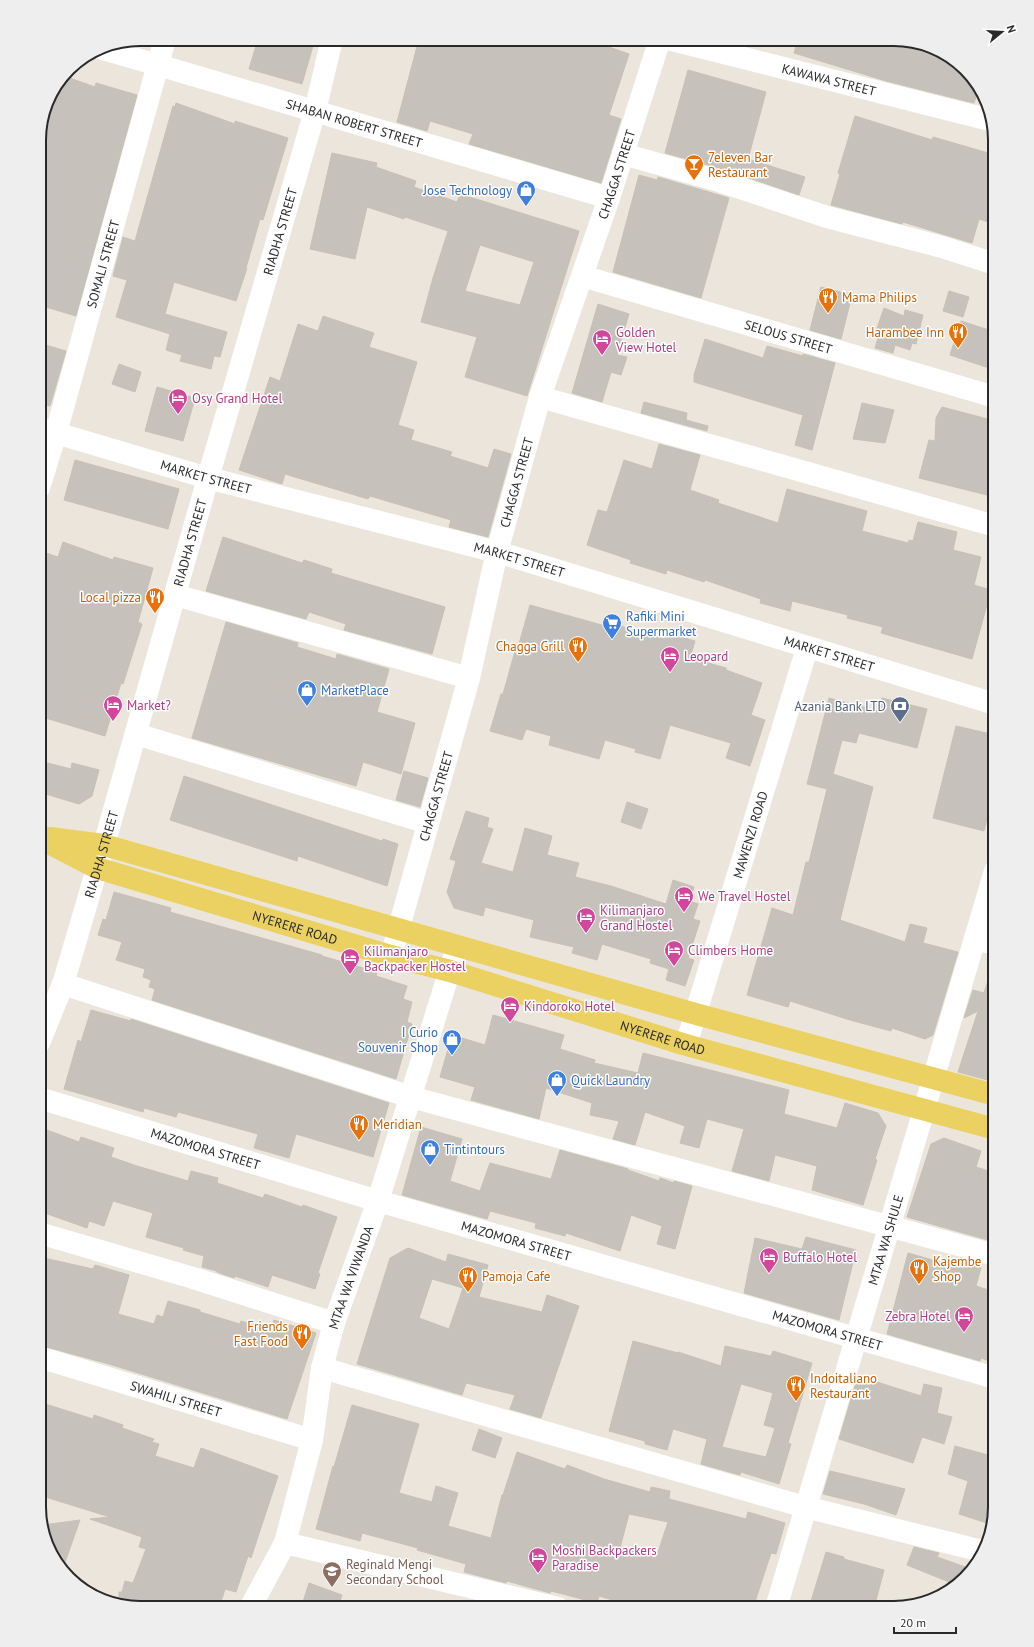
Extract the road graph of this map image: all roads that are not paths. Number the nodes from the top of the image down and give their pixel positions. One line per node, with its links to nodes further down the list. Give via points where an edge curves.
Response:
1 (163, 46): 6 (street, SOMALI STREET)
2 (330, 46): 7 (street, RIADHA STREET)
3 (658, 46): 9 (street, CHAGGA STREET)
4 (696, 46): 8 (street, KAWAWA STREET)
5 (110, 51): 6 (street, SHABAN ROBERT STREET)
6 (158, 65): 7 (street, SHABAN ROBERT STREET); 15 (street, SOMALI STREET)
7 (316, 111): 10 (street, SHABAN ROBERT STREET); 17 (street, RIADHA STREET)
8 (985, 119)
9 (623, 154): 10 (street, CHAGGA STREET); 11 (street, via 719,181 827,217)
10 (609, 198): 12 (street, CHAGGA STREET)
11 (988, 262)
12 (582, 276): 13 (street, SELOUS STREET); 14 (street, CHAGGA STREET)
13 (988, 395)
14 (540, 397): 18 (street); 19 (street, CHAGGA STREET)
15 (48, 431): 16 (street, SOMALI STREET); 17 (street, MARKET STREET)
16 (46, 444)
17 (208, 478): 19 (street, MARKET STREET); 20 (street, RIADHA STREET)
18 (988, 524)
19 (497, 552): 21 (street, MARKET STREET); 22 (street, CHAGGA STREET)
20 (175, 595): 22 (street); 24 (street, RIADHA STREET)
21 (807, 648): 23 (street, MARKET STREET); 37 (street, MAWENZI ROAD)
22 (469, 678): 25 (street, CHAGGA STREET)
23 (988, 702)
24 (136, 734): 25 (street); 28 (street, RIADHA STREET)
25 (428, 823): 31 (street, CHAGGA STREET)
26 (46, 838): 28 (main road, NYERERE ROAD)
27 (46, 841): 29 (main road, NYERERE ROAD)
28 (104, 845): 29 (street, RIADHA STREET); 31 (main road, NYERERE ROAD)
29 (97, 868): 34 (main road, NYERERE ROAD); 36 (street, RIADHA STREET)
30 (988, 921): 32 (street, MTAA WA SHULE)
31 (398, 930): 33 (main road, NYERERE ROAD); 34 (street, CHAGGA STREET)
32 (985, 942): 40 (street, MTAA WA SHULE)
33 (457, 947): 35 (street, MTAA WA VIWANDA); 37 (main road, NYERERE ROAD)
34 (391, 956): 35 (main road, NYERERE ROAD)
35 (450, 971): 39 (main road, NYERERE ROAD); 42 (street, MTAA WA VIWANDA)
36 (62, 984): 38 (street, RIADHA STREET); 42 (street)
37 (696, 1014): 39 (street, MAWENZI ROAD); 40 (main road, NYERERE ROAD)
38 (46, 1025)
39 (686, 1045): 44 (main road, NYERERE ROAD)
40 (933, 1077): 41 (main road, NYERERE ROAD); 44 (street, MTAA WA SHULE)
41 (988, 1093)
42 (411, 1097): 46 (street, MTAA WA VIWANDA); 47 (street)
43 (46, 1100): 46 (street, MAZOMORA STREET)
44 (924, 1110): 45 (main road, NYERERE ROAD); 47 (street, MTAA WA SHULE)
45 (988, 1127)
46 (378, 1201): 50 (street, MTAA WA VIWANDA); 51 (street, MAZOMORA STREET)
47 (889, 1227): 49 (street); 51 (street, MTAA WA SHULE)
48 (46, 1235): 50 (street)
49 (988, 1253)
50 (334, 1323): 53 (street, MTAA WA VIWANDA)
51 (856, 1337): 54 (street, MAZOMORA STREET); 56 (street, MTAA WA SHULE)
52 (46, 1359): 55 (street, SWAHILI STREET)
53 (322, 1368): 55 (street, MTAA WA VIWANDA); 56 (street)
54 (988, 1376)
55 (312, 1440): 57 (street, MTAA WA VIWANDA)
56 (805, 1507): 58 (street); 61 (street, MTAA WA SHULE)
57 (285, 1543): 59 (street, MTAA WA VIWANDA); 60 (street)
58 (977, 1550)
59 (254, 1601)
60 (529, 1601)
61 (778, 1601)

